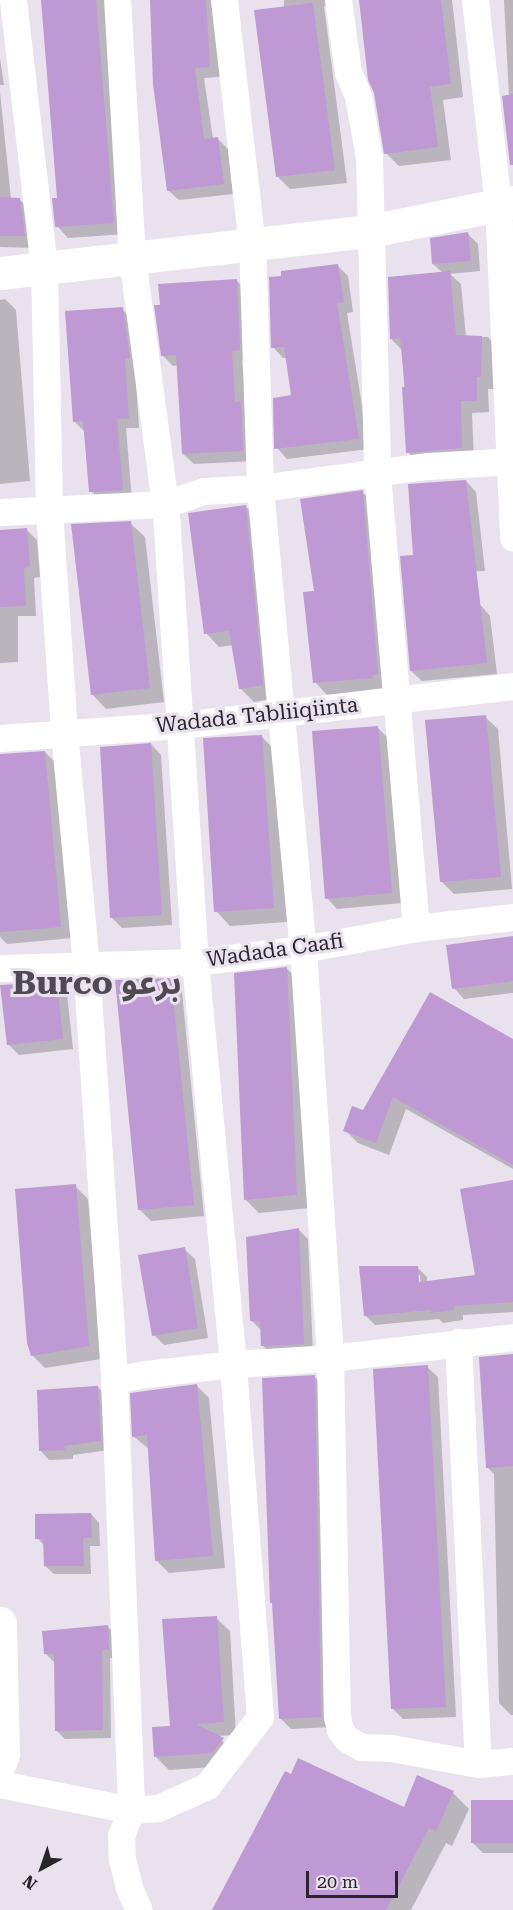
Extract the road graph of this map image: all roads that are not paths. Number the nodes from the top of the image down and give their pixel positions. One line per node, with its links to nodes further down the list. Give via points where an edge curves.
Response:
1 (13, 0): 10 (street)
2 (117, 0): 9 (street)
3 (224, 0): 8 (street)
4 (338, 0): 7 (street, via 348,72 358,96 369,157)
5 (475, 0): 6 (street)
6 (505, 203): 7 (street); 12 (street)
7 (370, 231): 8 (street); 13 (street)
8 (252, 244): 9 (street); 14 (street)
9 (132, 258): 10 (street); 15 (street)
10 (44, 267): 11 (street); 16 (street)
11 (0, 273)
12 (510, 461): 13 (street); 18 (street)
13 (377, 473): 14 (street); 20 (street)
14 (260, 488): 15 (street, via 204,490); 21 (street)
15 (165, 504): 16 (street); 22 (street)
16 (49, 511): 17 (street); 23 (street)
17 (0, 512)
18 (513, 538)
19 (513, 686): 20 (street, Wadada Tabliiqiinta)
20 (397, 700): 21 (street, Wadada Tabliiqiinta); 26 (street)
21 (282, 713): 22 (street, Wadada Tabliiqiinta); 27 (street)
22 (181, 725): 23 (street, Wadada Tabliiqiinta); 28 (street)
23 (64, 732): 24 (street, Wadada Tabliiqiinta); 29 (street)
24 (0, 738)
25 (513, 917): 26 (street, Wadada Caafi)
26 (416, 928): 27 (street, Wadada Caafi)
27 (303, 949): 28 (street, Wadada Caafi); 33 (street)
28 (195, 962): 29 (street, Wadada Caafi); 34 (street)
29 (86, 965): 30 (street, Wadada Caafi); 35 (street)
30 (0, 968)
31 (513, 1337): 32 (street)
32 (458, 1342): 33 (street); 39 (street)
33 (330, 1358): 34 (street); 39 (street, via 340,1730 361,1747 391,1748)
34 (233, 1364): 35 (street); 41 (street, via 260,1716 207,1786 158,1808)
35 (114, 1380): 41 (street)
36 (0, 1623): 38 (street)
37 (513, 1761): 39 (street)
38 (0, 1763)
39 (478, 1764)
40 (0, 1784): 41 (street)
41 (131, 1810): 42 (street, via 121,1836 122,1859)
42 (139, 1910)

